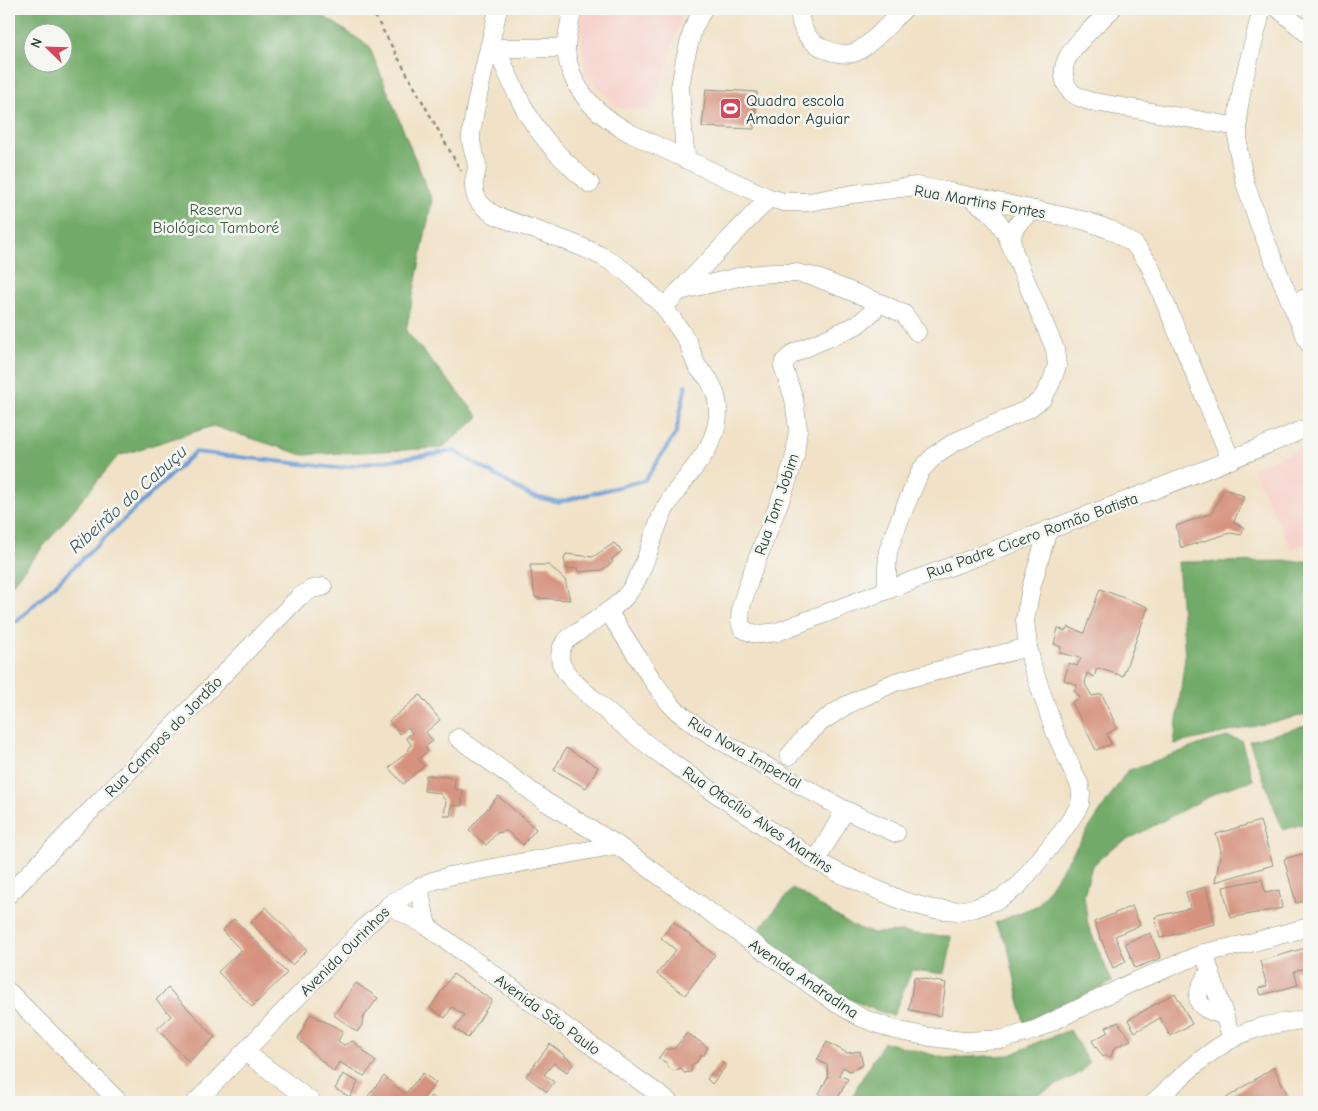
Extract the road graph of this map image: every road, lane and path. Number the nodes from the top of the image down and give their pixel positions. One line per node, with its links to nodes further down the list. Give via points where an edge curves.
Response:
1 (371, 9): 15 (path)
2 (498, 9): 11 (street, Rua Otacílio Alves Martins)
3 (573, 9): 12 (street, Rua Martins Fontes)
4 (703, 9): 14 (street, via 685,59 680,87)
5 (799, 9): 6 (street, via 803,29 814,43 827,51 843,54 856,52 867,45)
6 (904, 9)
7 (1112, 9): 13 (street, via 1066,60 1063,76 1076,96)
8 (1262, 9): 13 (street, via 1242,83)
9 (1279, 9): 10 (street)
10 (1309, 35)
11 (493, 48): 12 (street); 16 (street, via 530,118 548,144); 25 (street, Rua Otacílio Alves Martins, via 478,94 470,138 476,160 474,191 477,199 495,215 606,259)
12 (566, 48): 14 (street, Rua Martins Fontes, via 574,81 604,117)
13 (1238, 127): 24 (street, via 1238,148 1245,183)
14 (687, 160): 18 (street, Rua Martins Fontes)
15 (461, 171)
16 (590, 184)
17 (967, 196): 18 (street, Rua Martins Fontes, via 916,186 809,202); 19 (street, Rua Martins Fontes); 20 (street, via 997,219)
18 (769, 198): 21 (street)
19 (1036, 210): 20 (street, via 1022,219 1013,231); 29 (street, Rua Martins Fontes, via 1086,221 1111,230 1134,244 1149,264)
20 (1014, 255): 32 (street, via 1055,349 1057,366 1051,383 1042,399 1028,409 955,442 936,454 921,470 888,551)
21 (679, 291): 23 (street, via 747,275 796,273 815,277); 25 (street)
22 (1309, 296): 24 (street)
23 (880, 303): 26 (street, via 904,314); 34 (street, Rua Tom Jobim, via 857,325 794,353 784,362 798,429 796,456 741,607 742,628)
24 (1291, 303): 27 (street)
25 (664, 307): 33 (street, Rua Otacílio Alves Martins, via 687,341 698,367 710,381 718,409 717,424 702,458 661,516 632,587)
26 (917, 332)
27 (1309, 344)
28 (1309, 427): 29 (street, Rua Padre Cicero Romão Batista)
29 (1231, 460): 30 (street, Rua Padre Cicero Romão Batista)
30 (1048, 530): 32 (street, Rua Padre Cicero Romão Batista); 35 (street, Rua Otacílio Alves Martins, via 1025,620)
31 (323, 586): 43 (street, Rua Campos do Jordão, via 299,596)
32 (887, 589): 34 (street, Rua Padre Cicero Romão Batista, via 777,632)
33 (608, 611): 38 (street, Rua Nova Imperial, via 651,678 677,711 730,746); 41 (street, Rua Otacílio Alves Martins, via 566,641 560,660 571,679 608,713 681,769)
34 (752, 633)
35 (1028, 648): 37 (street, via 895,682 845,706 821,722); 41 (street, Rua Otacílio Alves Martins, via 1054,732 1080,786 1081,795 1080,804 1062,832 1018,886 1000,899 975,908 957,911 932,909 903,901)
36 (458, 738): 40 (street, Avenida Andradina, via 546,802)
37 (789, 756)
38 (845, 810): 39 (street, Rua Nova Imperial); 41 (street)
39 (896, 833)
40 (617, 845): 42 (street, Avenida Ourinhos, via 449,876); 47 (street, Avenida Andradina, via 836,1003 862,1018 895,1030 930,1037 964,1041 1004,1039 1035,1030 1133,982)
41 (816, 861)
42 (419, 887): 44 (street, Avenida Ourinhos); 45 (street)
43 (9, 894)
44 (389, 905): 45 (street, Avenida São Paulo); 51 (street, Avenida Ourinhos)
45 (427, 926): 55 (street, Avenida São Paulo)
46 (1309, 927): 47 (street, Avenida Andradina)
47 (1204, 953): 50 (street)
48 (9, 992): 52 (street)
49 (1309, 1019): 50 (street, via 1284,1022)
50 (1232, 1039): 56 (street, via 1205,1057)
51 (244, 1052): 53 (street, Avenida Ourinhos); 54 (street)
52 (119, 1102)
53 (196, 1102)
54 (312, 1102)
55 (669, 1102)
56 (1154, 1102)

